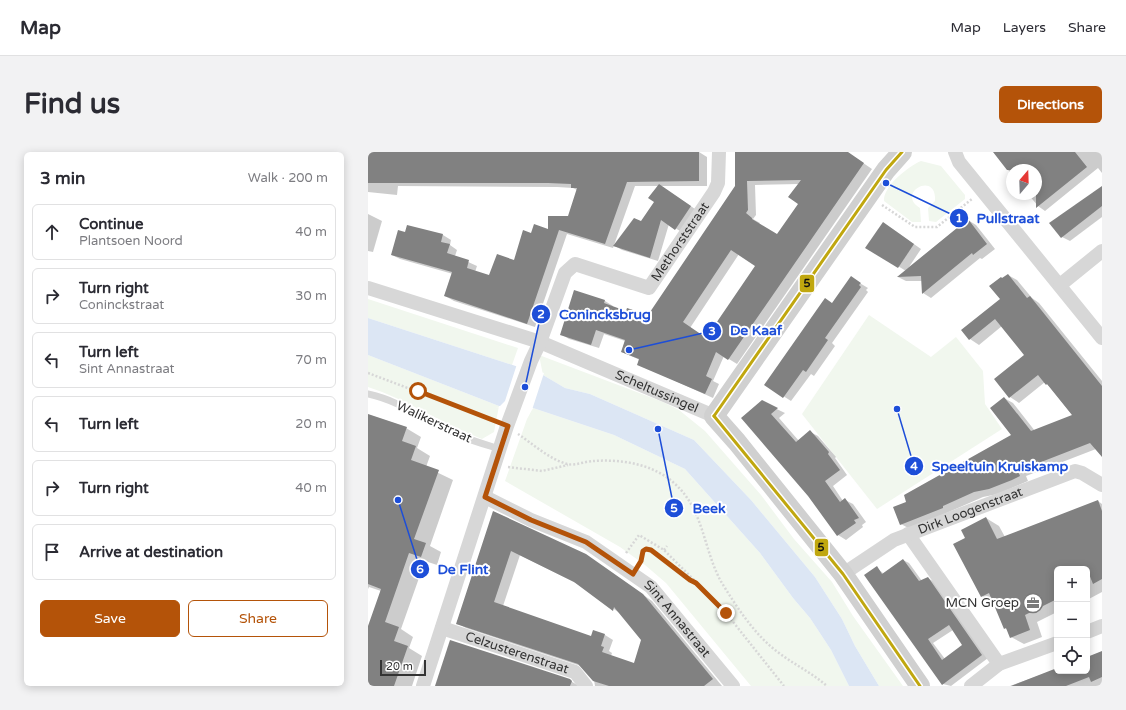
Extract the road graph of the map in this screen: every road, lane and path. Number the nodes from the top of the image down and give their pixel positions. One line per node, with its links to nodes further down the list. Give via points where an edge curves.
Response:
1 (718, 152): 10 (street, Methorststraat, via 718,182 714,192 649,288 575,264 564,273)
2 (902, 152): 5 (street)
3 (955, 152): 4 (street, via 959,162)
4 (982, 190): 5 (path, via 937,227 915,227); 7 (street)
5 (868, 196): 13 (street)
6 (1102, 251): 7 (street)
7 (1060, 285): 9 (street)
8 (368, 288): 10 (street, Scheltussingel)
9 (1102, 338)
10 (540, 342): 13 (street, Scheltussingel); 14 (street)
11 (368, 373): 14 (path)
12 (368, 394): 15 (lane, Walikerstraat, via 418,413 459,435)
13 (714, 416): 25 (street, Scheltussingel)
14 (510, 420): 15 (street); 16 (path, via 553,458)
15 (500, 449): 17 (street)
16 (569, 465): 17 (path, via 542,471); 36 (path, via 615,461 645,466 674,483 691,502 724,587 748,622 779,653)
17 (495, 466): 19 (street)
18 (1102, 485): 20 (street, Dirk Loogenstraat, via 1075,471)
19 (485, 497): 24 (street, Sint Annastraat, via 531,520 586,542); 28 (street)
20 (908, 534): 25 (street, Dirk Loogenstraat, via 894,540); 31 (street)
21 (668, 546): 23 (path)
22 (629, 550): 23 (path, via 639,535)
23 (664, 550): 26 (path)
24 (633, 574): 26 (path, via 646,549 655,552); 32 (street, Sint Annastraat, via 651,587)
25 (843, 574): 37 (street, Scheltussingel)
26 (696, 583): 35 (path, via 726,613)
27 (1102, 626): 29 (street)
28 (442, 628): 33 (street); 34 (street, Celzusterenstraat, via 575,672)
29 (1090, 631)
30 (1054, 644): 31 (street)
31 (999, 664): 38 (street)
32 (726, 684)
33 (423, 686)
34 (586, 686)
35 (784, 686)
36 (827, 686)
37 (920, 686)
38 (971, 686)

